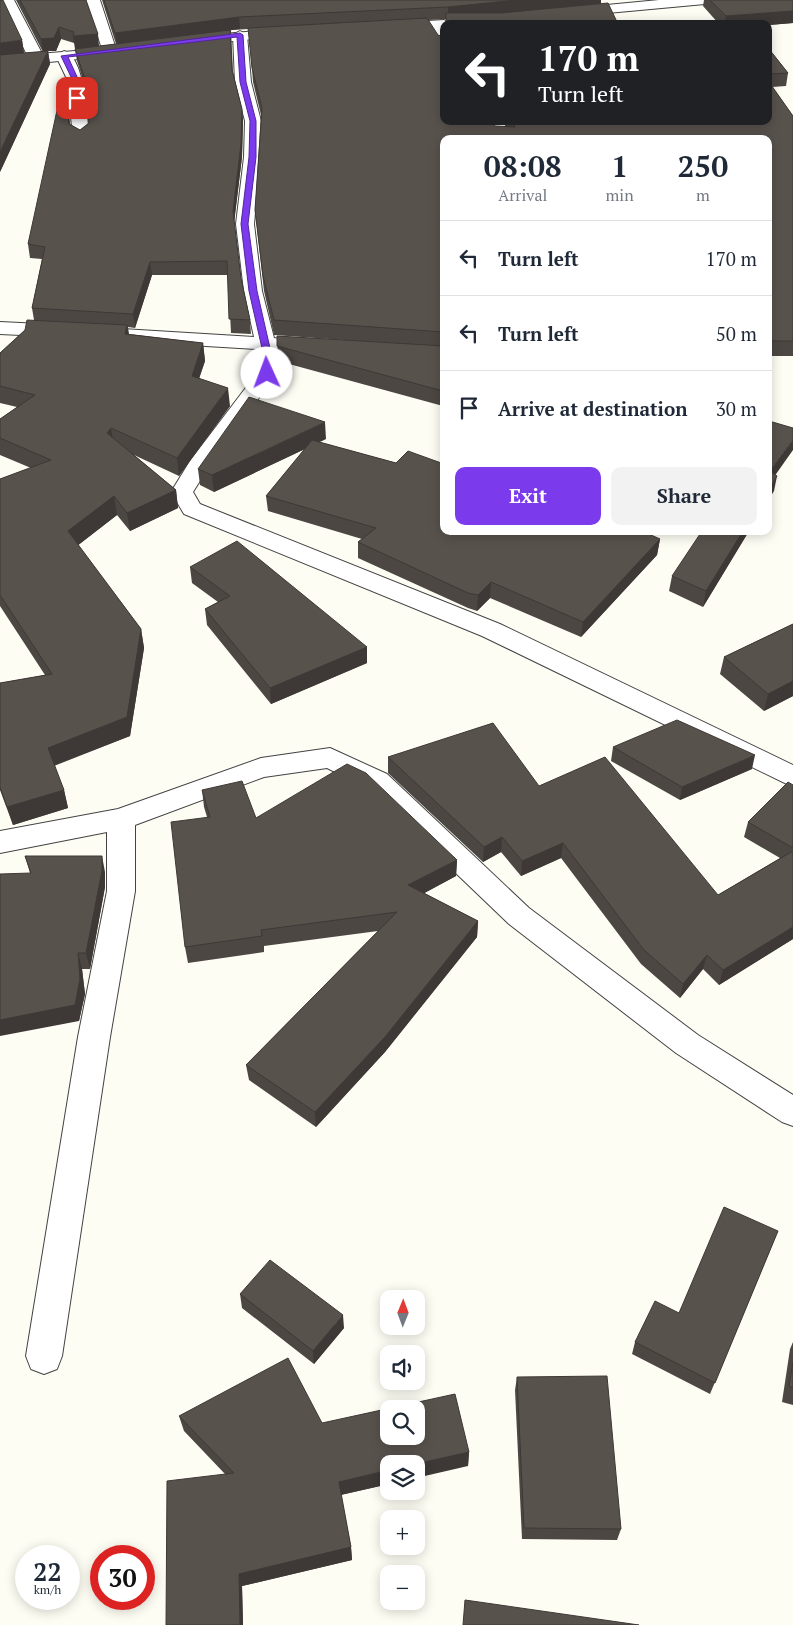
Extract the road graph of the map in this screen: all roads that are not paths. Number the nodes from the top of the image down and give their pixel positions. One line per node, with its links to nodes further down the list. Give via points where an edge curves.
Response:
1 (7, 0): 13 (street)
2 (93, 0): 11 (street)
3 (705, 0): 4 (street)
4 (559, 14)
5 (438, 25): 6 (street)
6 (384, 28)
7 (298, 32): 8 (street)
8 (240, 35): 9 (street); 17 (street, via 243,82 253,121 245,224 253,291)
9 (175, 43)
10 (128, 50): 11 (street)
11 (110, 52): 12 (street)
12 (64, 56): 13 (street); 15 (street, via 75,79)
13 (37, 59): 14 (street)
14 (0, 62)
15 (81, 136)
16 (0, 328): 17 (street)
17 (265, 344): 18 (street); 19 (street, via 267,373 182,492 192,509 491,630)
18 (304, 346)
19 (793, 777)
20 (121, 819): 21 (street); 22 (street, via 261,768 330,758 377,781 519,916 687,1044); 23 (street, via 121,891 94,1037)
21 (0, 842)
22 (793, 1112)
23 (44, 1356)

